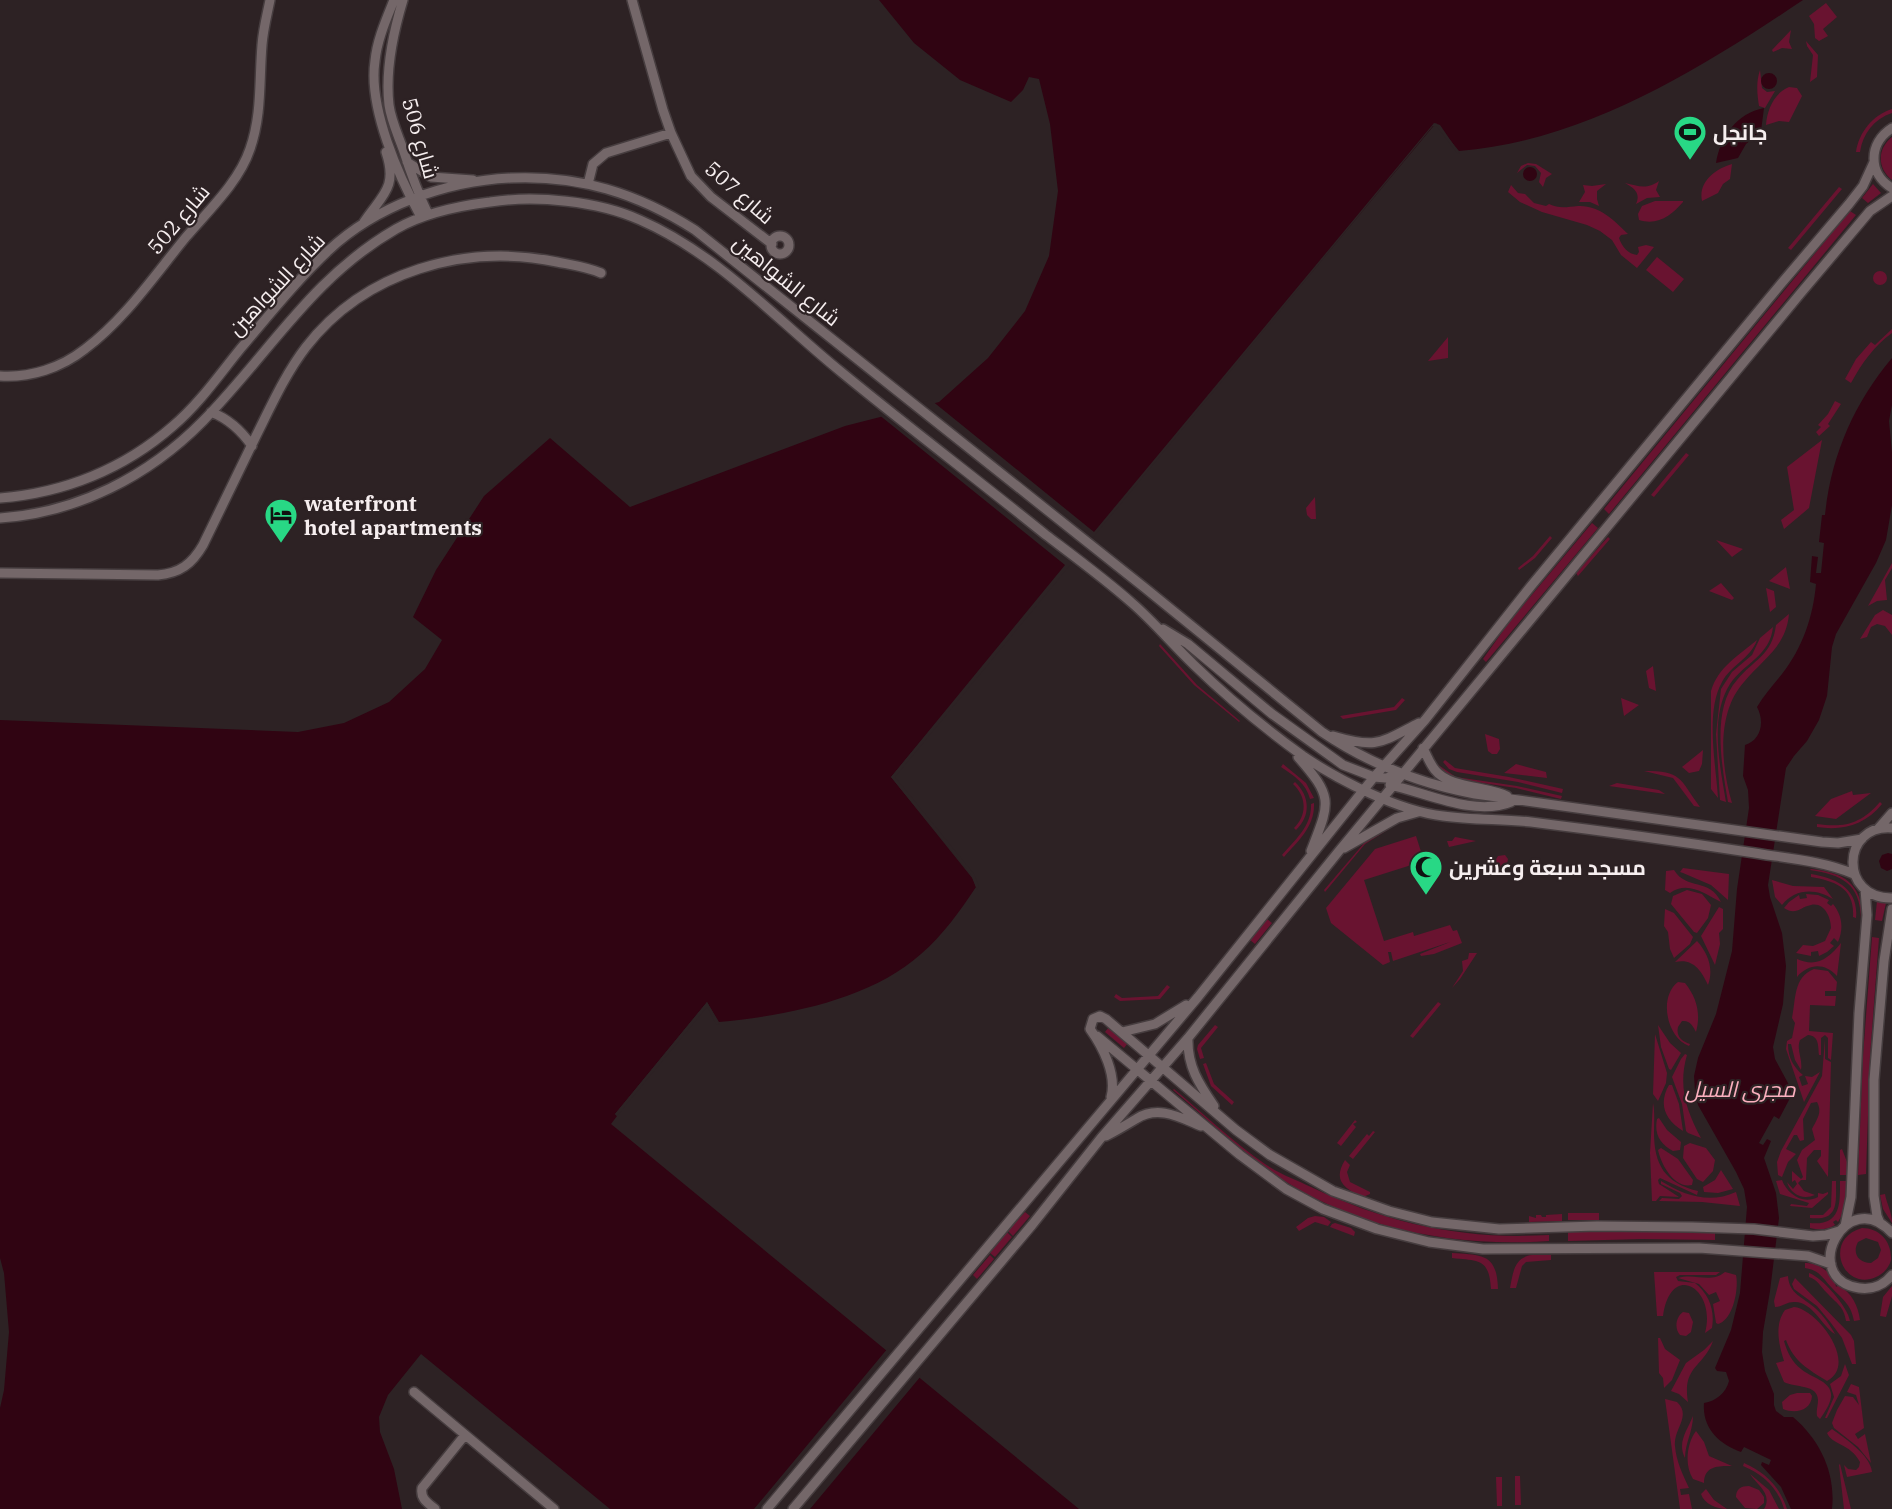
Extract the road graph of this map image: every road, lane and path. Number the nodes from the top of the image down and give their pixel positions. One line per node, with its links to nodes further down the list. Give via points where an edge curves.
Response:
1 (270, 0): 19 (street, شارع 502, via 262,45 256,128 249,152 223,192 115,323 84,350 45,371)
2 (394, 0): 7 (street, شارع 506, via 374,62 376,102)
3 (403, 0): 8 (street, شارع 506, via 392,44 388,92 392,120)
4 (632, 0): 6 (street, شارع 507)
5 (1892, 128): 9 (street, via 1878,142)
6 (671, 133): 11 (street, via 606,153 593,164); 17 (street, شارع 507, via 691,176 711,197)
7 (386, 135): 14 (street, شارع 506); 16 (street, شارع 506, via 389,185)
8 (407, 161): 10 (street, via 431,177); 14 (street, شارع 506)
9 (1874, 162): 12 (street, via 1879,176); 26 (street, via 1856,196 1531,586)
10 (478, 182): 11 (street, شارع الشواهين, via 540,178); 14 (street, شارع الشواهين)
11 (588, 184): 27 (street, شارع الشواهين, via 648,203 695,230)
12 (1892, 188)
13 (1892, 196): 29 (street, via 1863,218)
14 (416, 199): 15 (street, شارع 506); 16 (street, شارع الشواهين)
15 (424, 216): 20 (street, شارع الشواهين, via 397,228 334,275 292,316); 25 (street, شارع الشواهين, via 494,201 593,205 643,221 678,240 714,264 835,367 1133,603)
16 (362, 226): 22 (street, شارع الشواهين, via 316,263 196,404 151,444 96,476 43,492)
17 (772, 244)
18 (601, 273): 21 (street, via 546,260 471,256 441,262 388,282 342,311 307,346 284,381)
19 (0, 376)
20 (212, 412): 21 (street, via 231,422); 23 (street, شارع الشواهين, via 164,456 131,479 73,503)
21 (252, 446): 24 (street, via 203,545 183,569 158,575)
22 (0, 498)
23 (0, 518)
24 (0, 573)
25 (1155, 625): 28 (street, via 1210,679); 32 (street, via 1188,644 1316,747 1343,765)
26 (1425, 720): 27 (street, via 1376,743 1359,743); 30 (street)
27 (1322, 732): 30 (street, شارع الشواهين)
28 (1287, 744): 34 (street); 43 (street, via 1316,777 1325,800 1324,816)
29 (1424, 748): 31 (street); 36 (street, via 1442,777 1492,790)
30 (1384, 766): 31 (street, شارع الشواهين); 32 (street)
31 (1403, 773): 32 (street); 33 (street); 36 (street, شارع الشواهين, via 1445,788)
32 (1374, 777): 34 (street)
33 (1393, 785): 34 (street); 35 (street); 36 (street, via 1461,803 1500,805)
34 (1364, 789): 35 (street); 43 (street)
35 (1383, 798): 37 (street); 42 (street)
36 (1514, 801): 41 (street, via 1830,843)
37 (1421, 812): 42 (street, via 1397,818); 44 (street, via 1732,850 1824,864)
38 (1892, 813): 40 (street)
39 (1892, 828): 40 (street)
40 (1878, 829): 41 (street)
41 (1862, 839): 44 (street, via 1852,859)
42 (1339, 851): 51 (street)
43 (1308, 859): 48 (street)
44 (1854, 874): 45 (street)
45 (1864, 889): 46 (street, via 1878,897); 61 (street, via 1867,915 1858,1013 1851,1197)
46 (1892, 898)
47 (1892, 909): 60 (street, via 1882,971 1874,1090 1874,1196)
48 (1198, 997): 49 (street, via 1164,1019); 52 (street)
49 (1122, 1032): 50 (street, via 1100,1016 1091,1022 1090,1029); 52 (street)
50 (1095, 1034): 54 (street); 56 (street, via 1112,1075)
51 (1188, 1038): 53 (street); 57 (street, via 1194,1075)
52 (1149, 1054): 53 (street); 54 (street)
53 (1163, 1066): 55 (street); 57 (street)
54 (1137, 1069): 55 (street); 56 (street)
55 (1151, 1080): 58 (street); 59 (street)
56 (1110, 1100): 69 (street)
57 (1220, 1116): 61 (street, via 1270,1155 1319,1184 1367,1205 1454,1225 1498,1229 1723,1228 1813,1236)
58 (1212, 1131): 59 (street, via 1175,1115 1155,1113 1137,1118); 63 (street, via 1255,1167 1310,1203 1360,1224 1412,1238 1503,1250 1680,1247 1814,1257)
59 (1101, 1138): 70 (street, via 1032,1226)
60 (1880, 1223): 61 (street, via 1866,1220); 62 (street)
61 (1842, 1228): 63 (street, via 1832,1243)
62 (1892, 1233)
63 (1832, 1264): 64 (street, via 1842,1280 1858,1288 1875,1287)
64 (1892, 1275)
65 (414, 1392): 66 (street)
66 (465, 1435): 67 (street, via 422,1488 423,1499); 68 (street)
67 (435, 1509)
68 (555, 1509)
69 (768, 1509)
70 (793, 1509)

